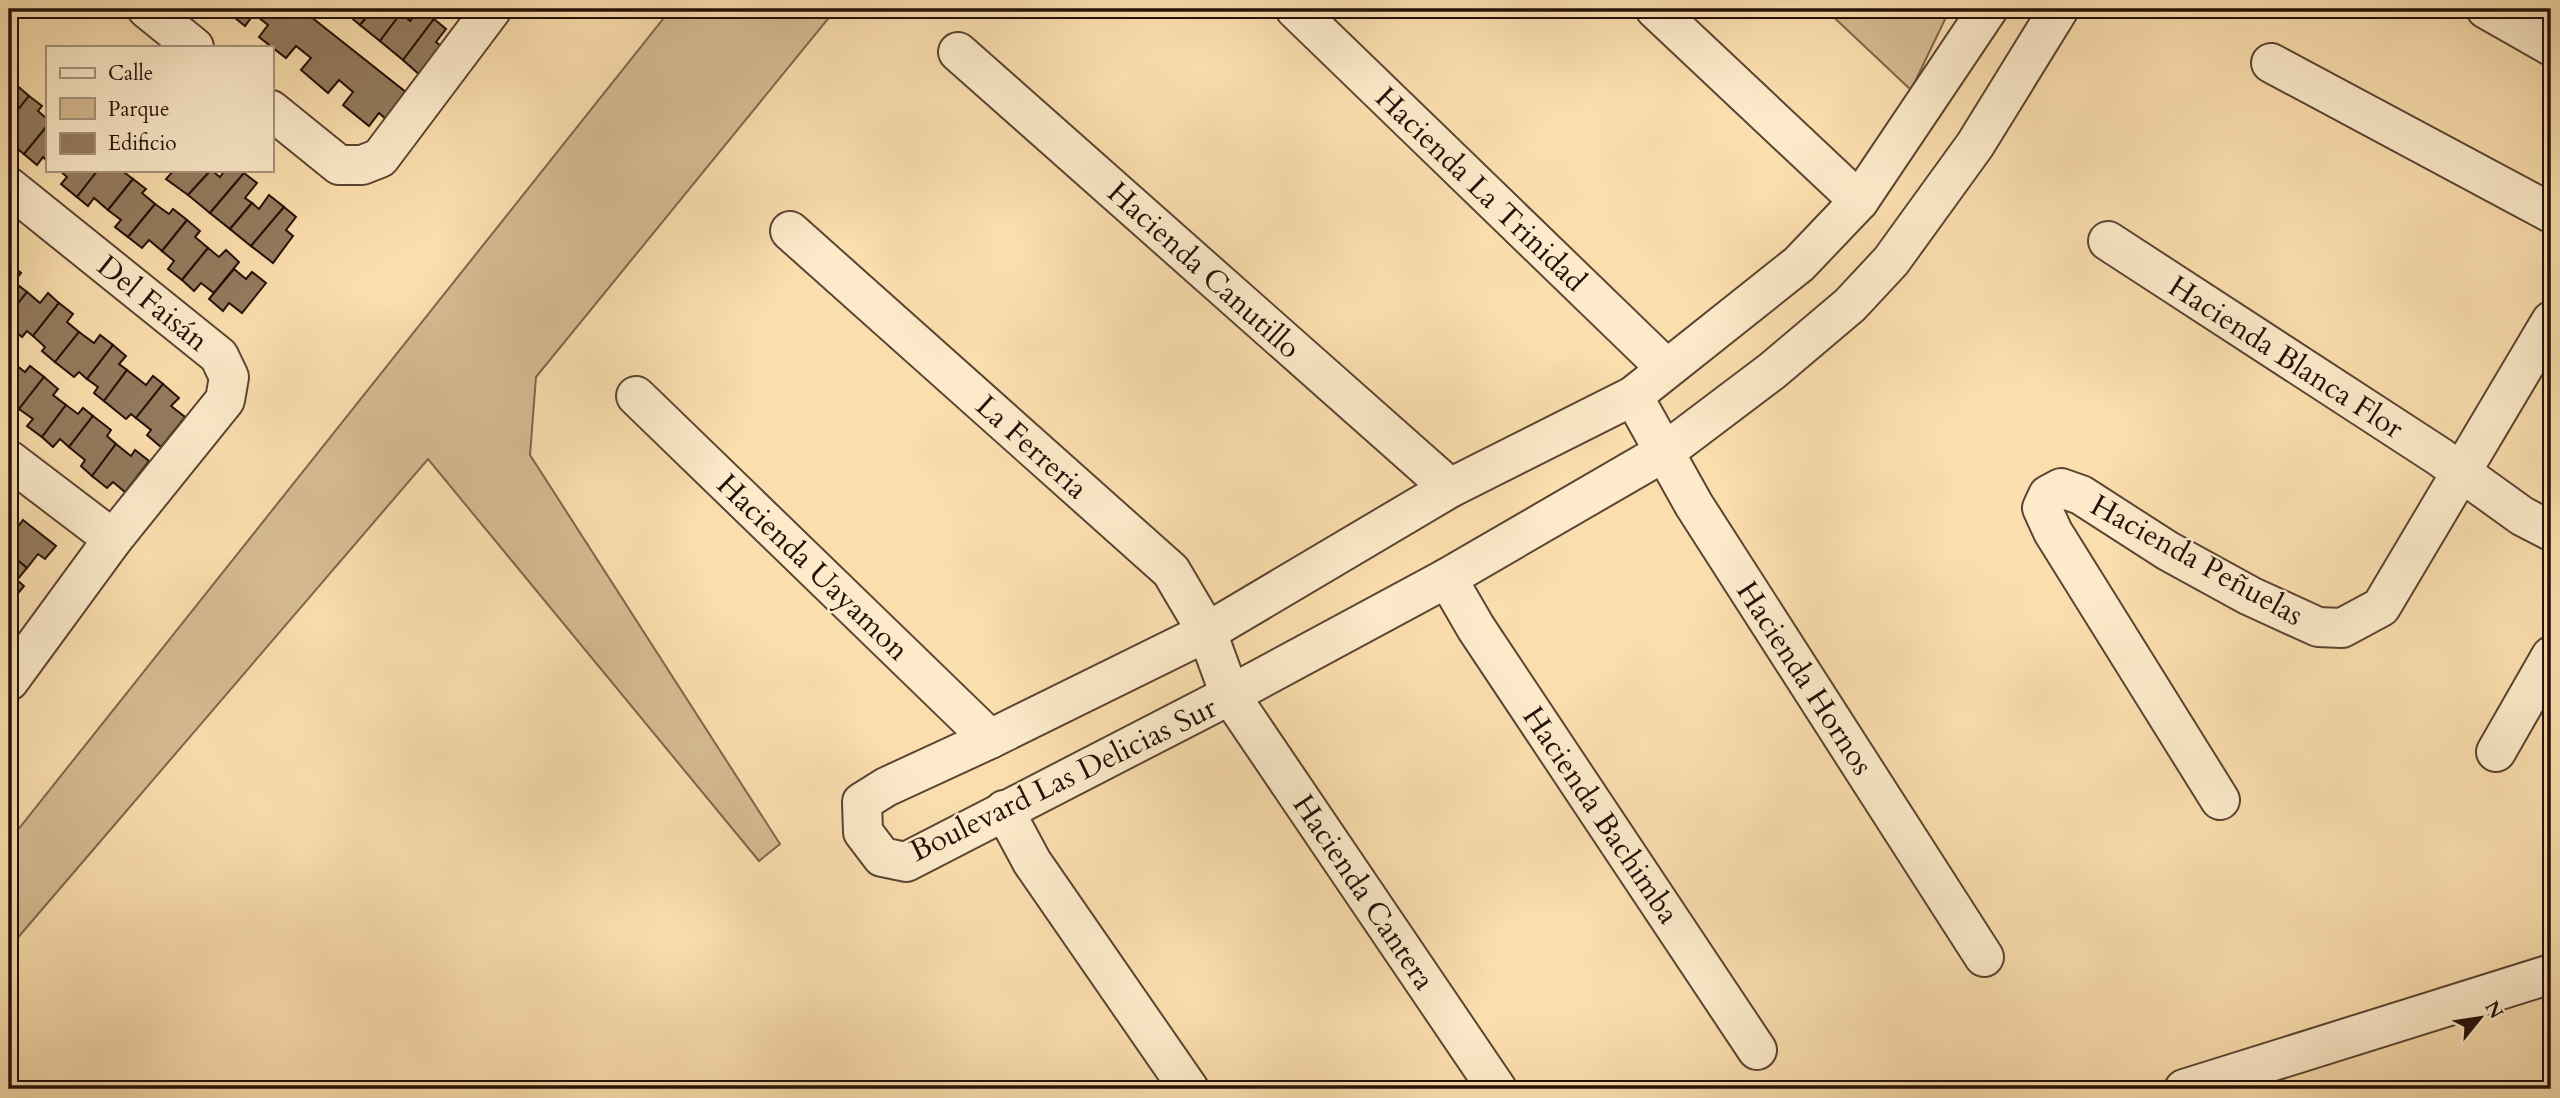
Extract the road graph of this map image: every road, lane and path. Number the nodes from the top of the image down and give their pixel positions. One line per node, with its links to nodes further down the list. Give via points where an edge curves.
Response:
1 (147, 9): 8 (street)
2 (492, 9): 12 (street, via 380,158 362,165 339,165)
3 (1295, 9): 19 (street, Hacienda La Trinidad)
4 (1655, 9): 14 (street)
5 (1987, 9): 14 (street, Boulevard Las Delicias Sur)
6 (2059, 9): 22 (street, Boulevard Las Delicias Sur, via 1975,145 1891,261 1850,305)
7 (2486, 9): 9 (street)
8 (193, 46)
9 (2551, 46)
10 (958, 52): 25 (street, Hacienda Canutillo)
11 (2271, 63): 15 (street)
12 (273, 112)
13 (9, 187): 27 (street, Del Faisán, via 219,356 229,377 225,400)
14 (1859, 201): 19 (street, Boulevard Las Delicias Sur, via 1799,264)
15 (2551, 213)
16 (790, 231): 29 (street, La Ferreria, via 1171,571)
17 (2108, 241): 24 (street, Hacienda Blanca Flor)
18 (2551, 321): 24 (street, Hacienda Peñuelas)
19 (1666, 368): 21 (street, Boulevard Las Delicias Sur)
20 (636, 396): 33 (street, Hacienda Uayamon)
21 (1633, 396): 22 (street, Hacienda Hornos); 25 (street, Boulevard Las Delicias Sur)
22 (1666, 452): 28 (street, Boulevard Las Delicias Sur); 37 (street, Hacienda Hornos, via 1694,505)
23 (9, 460): 27 (street)
24 (2463, 473): 26 (street, Hacienda Blanca Flor); 35 (street, Hacienda Peñuelas, via 2381,607 2343,628 2318,627 2250,596 2081,495 2061,488 2048,495 2042,508 2053,532)
25 (1450, 488): 29 (street, Boulevard Las Delicias Sur)
26 (2551, 531)
27 (113, 539): 31 (street, Del Faisán)
28 (1447, 578): 32 (street, Boulevard Las Delicias Sur); 39 (street, Hacienda Bachimba)
29 (1207, 632): 32 (street, La Ferreria); 33 (street, Boulevard Las Delicias Sur)
30 (2551, 656): 34 (street)
31 (9, 681)
32 (1230, 695): 36 (street, Boulevard Las Delicias Sur); 41 (street, Hacienda Cantera)
33 (990, 739): 36 (street, Boulevard Las Delicias Sur, via 886,787 862,803 863,832 882,857 906,862)
34 (2496, 752)
35 (2220, 800)
36 (1004, 810): 40 (street, via 1032,862)
37 (1984, 957)
38 (2551, 974): 42 (street)
39 (1757, 1050)
40 (1189, 1089)
41 (1497, 1089)
42 (2184, 1089)

